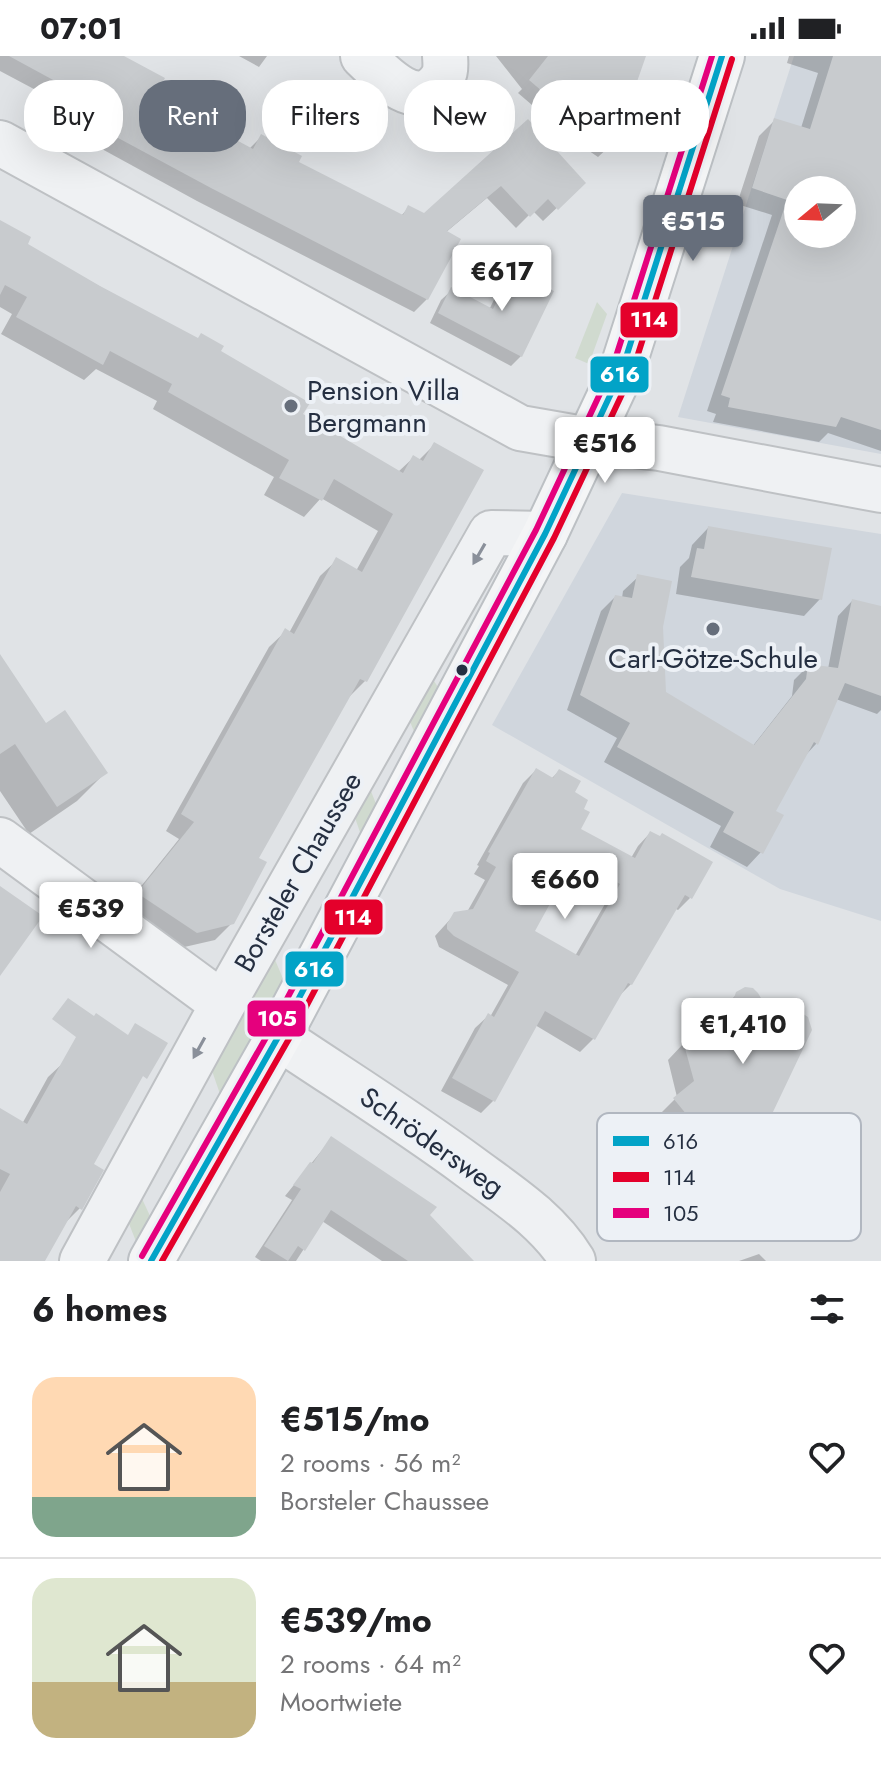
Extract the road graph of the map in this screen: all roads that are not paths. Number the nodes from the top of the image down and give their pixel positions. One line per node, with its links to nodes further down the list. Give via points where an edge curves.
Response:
1 (363, 56): 2 (street, via 392,82 420,94 442,80)
2 (445, 56)
3 (722, 56): 5 (main road, Borsteler Chaussee, via 622,370)
4 (0, 143): 5 (street, via 520,428)
5 (589, 440): 6 (street); 7 (main road, Borsteler Chaussee)
6 (881, 490)
7 (545, 534): 9 (street, Borsteler Chaussee, one-way to 9, via 491,533); 10 (main road, Borsteler Chaussee)
8 (0, 840): 9 (street)
9 (223, 1004): 11 (street, Borsteler Chaussee, one-way to 11)
10 (278, 1037): 12 (main road, Borsteler Chaussee); 13 (street, Schrödersweg, via 532,1212)
11 (82, 1261)
12 (151, 1261)
13 (573, 1261)

